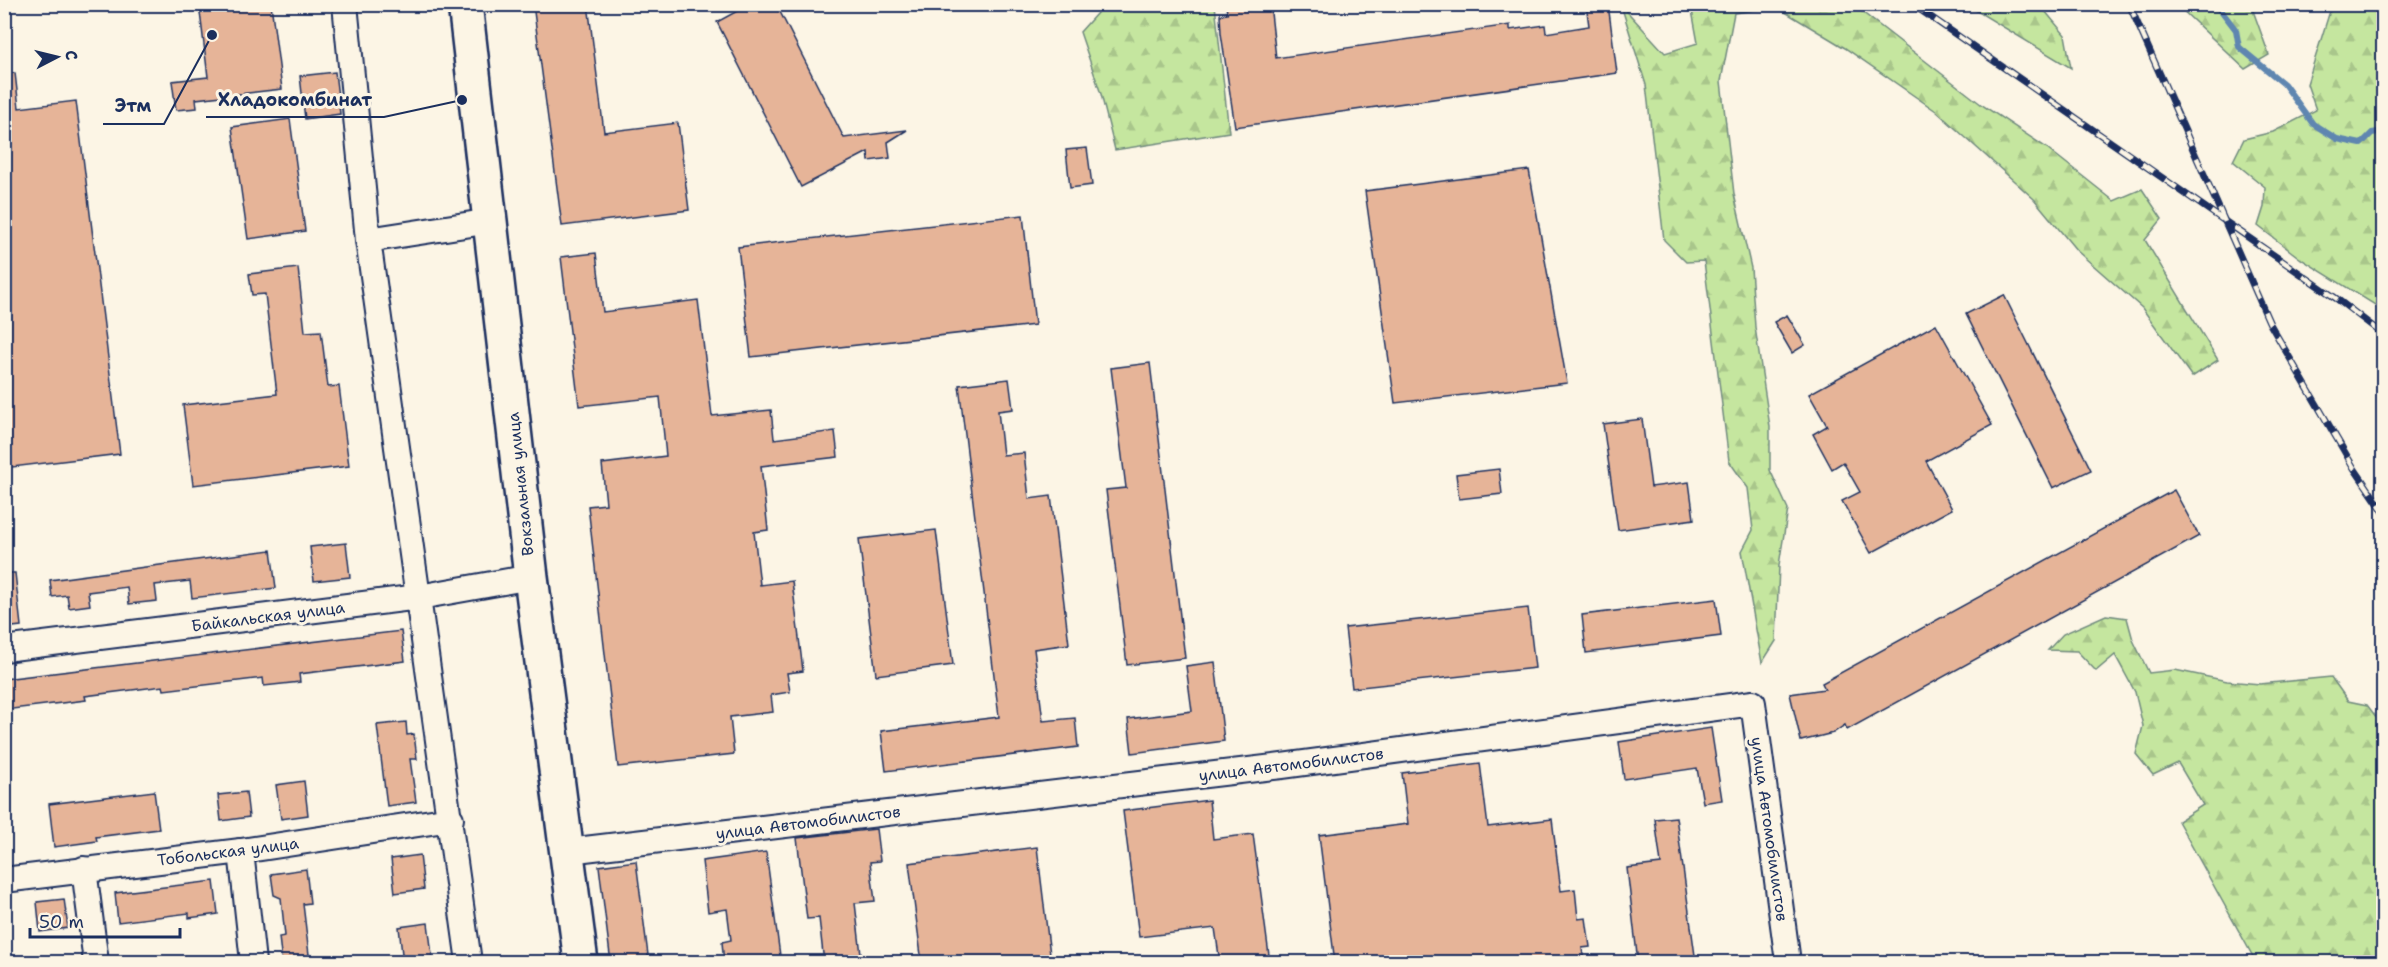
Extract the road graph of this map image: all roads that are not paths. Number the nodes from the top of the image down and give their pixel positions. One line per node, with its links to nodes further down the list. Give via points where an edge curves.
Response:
1 (345, 4): 4 (street)
2 (465, 4): 3 (main road, Вокзальная улица)
3 (491, 221): 4 (street); 5 (main road, Вокзальная улица)
4 (368, 240): 6 (street)
5 (531, 577): 6 (street, Байкальская улица); 10 (main road, Вокзальная улица)
6 (419, 597): 7 (street, Байкальская улица); 8 (street)
7 (4, 649)
8 (451, 819): 9 (street, Тобольская улица); 15 (street)
9 (241, 850): 11 (street, Тобольская улица); 14 (street)
10 (567, 851): 16 (main road, Вокзальная улица); 17 (street, улица Автомобилистов, via 1282,766 1754,703)
11 (84, 869): 12 (street, Тобольская улица); 13 (street)
12 (4, 880)
13 (96, 963)
14 (254, 963)
15 (470, 963)
16 (581, 963)
17 (1788, 963)

